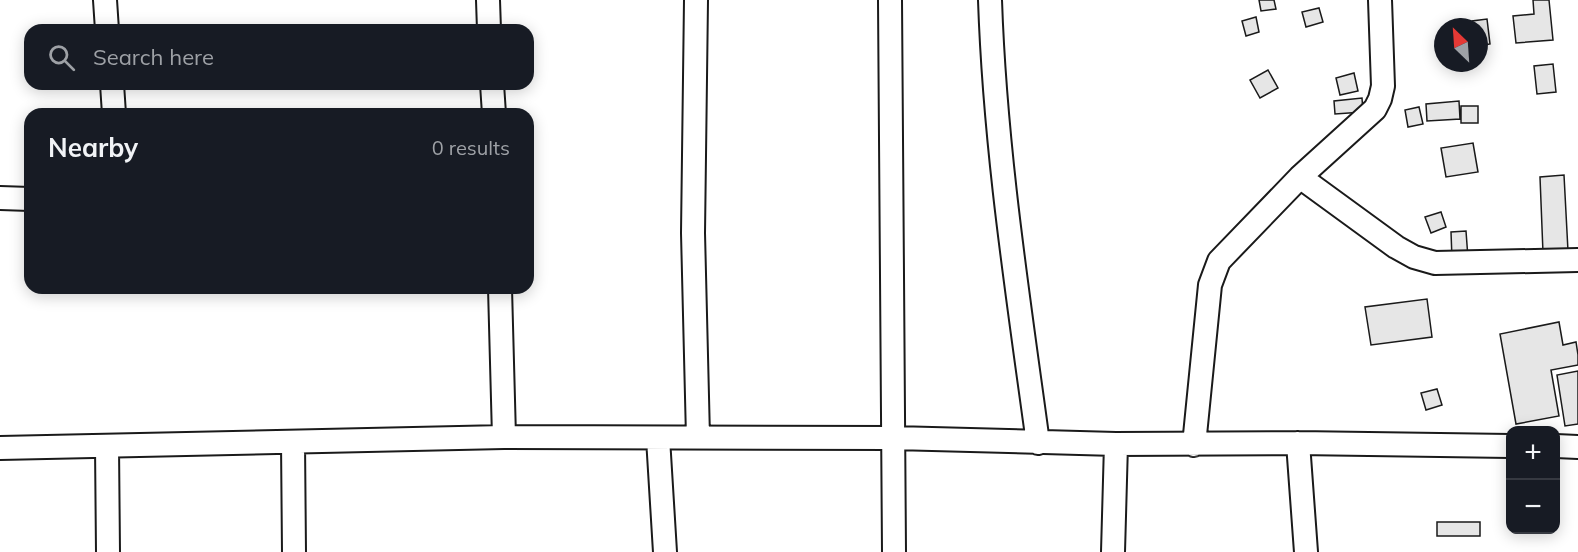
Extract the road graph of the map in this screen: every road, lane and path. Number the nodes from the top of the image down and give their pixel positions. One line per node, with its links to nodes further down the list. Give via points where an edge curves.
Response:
1 (105, 0): 7 (street)
2 (488, 0): 8 (street)
3 (696, 0): 19 (street, via 693,233)
4 (890, 0): 21 (street)
5 (990, 0): 23 (street, via 1009,230)
6 (1380, 0): 13 (street, via 1380,99 1375,109)
7 (107, 24)
8 (489, 24)
9 (112, 90): 11 (street)
10 (492, 90): 12 (street)
11 (114, 108)
12 (494, 108)
13 (1300, 177): 16 (street, via 1414,257 1435,263); 26 (street, via 1214,270)
14 (0, 198): 15 (street)
15 (24, 199)
16 (1578, 260)
17 (500, 294): 18 (street)
18 (504, 437): 20 (street); 22 (street)
19 (698, 437): 20 (street); 21 (street)
20 (658, 438): 34 (street)
21 (894, 438): 23 (street); 35 (street)
22 (293, 442): 27 (street); 33 (street)
23 (1038, 443): 25 (street)
24 (1298, 443): 26 (street); 28 (street); 37 (street)
25 (1116, 444): 26 (street); 36 (street)
26 (1194, 445)
27 (108, 446): 31 (street); 32 (street)
28 (1506, 446)
29 (1560, 446): 30 (street)
30 (1578, 447)
31 (0, 448)
32 (108, 552)
33 (294, 552)
34 (665, 552)
35 (894, 552)
36 (1113, 552)
37 (1306, 552)

